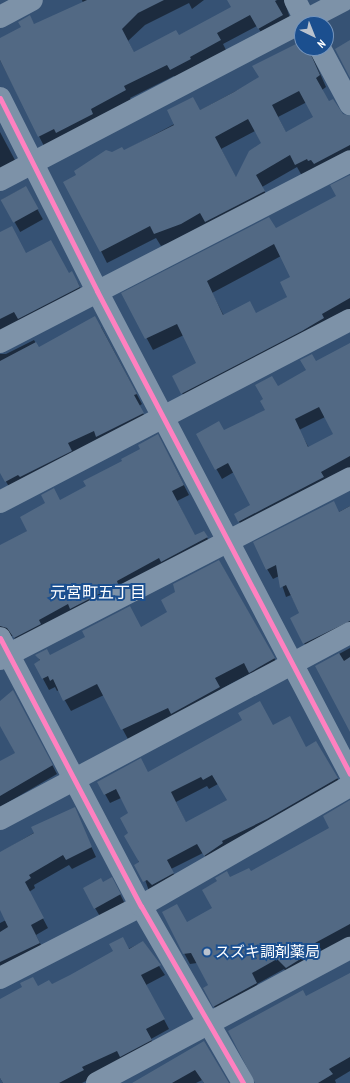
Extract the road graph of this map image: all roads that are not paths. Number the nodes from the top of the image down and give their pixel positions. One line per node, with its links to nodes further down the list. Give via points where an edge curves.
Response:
1 (32, 0): 6 (street)
2 (295, 0): 4 (street)
3 (344, 0): 5 (street)
4 (303, 16)
5 (316, 16)
6 (0, 17)
7 (294, 28): 12 (street)
8 (324, 56): 10 (street)
9 (0, 98): 12 (street)
10 (350, 104)
11 (350, 161): 14 (street)
12 (34, 162): 13 (street); 14 (street)
13 (0, 180)
14 (97, 291): 16 (street); 17 (street)
15 (350, 320): 17 (street)
16 (0, 342)
17 (164, 418): 19 (street); 20 (street)
18 (350, 478): 20 (street)
19 (0, 502)
20 (228, 541): 22 (street); 23 (street)
21 (350, 633): 23 (street)
22 (3, 651): 25 (street)
23 (292, 663): 24 (street); 25 (street)
24 (350, 774)
25 (76, 779): 27 (street); 28 (street)
26 (350, 786): 28 (street)
27 (0, 819)
28 (141, 906): 30 (street); 31 (street)
29 (350, 948): 31 (street)
30 (0, 978)
31 (208, 1025): 32 (street); 33 (street)
32 (97, 1083)
33 (243, 1083)

